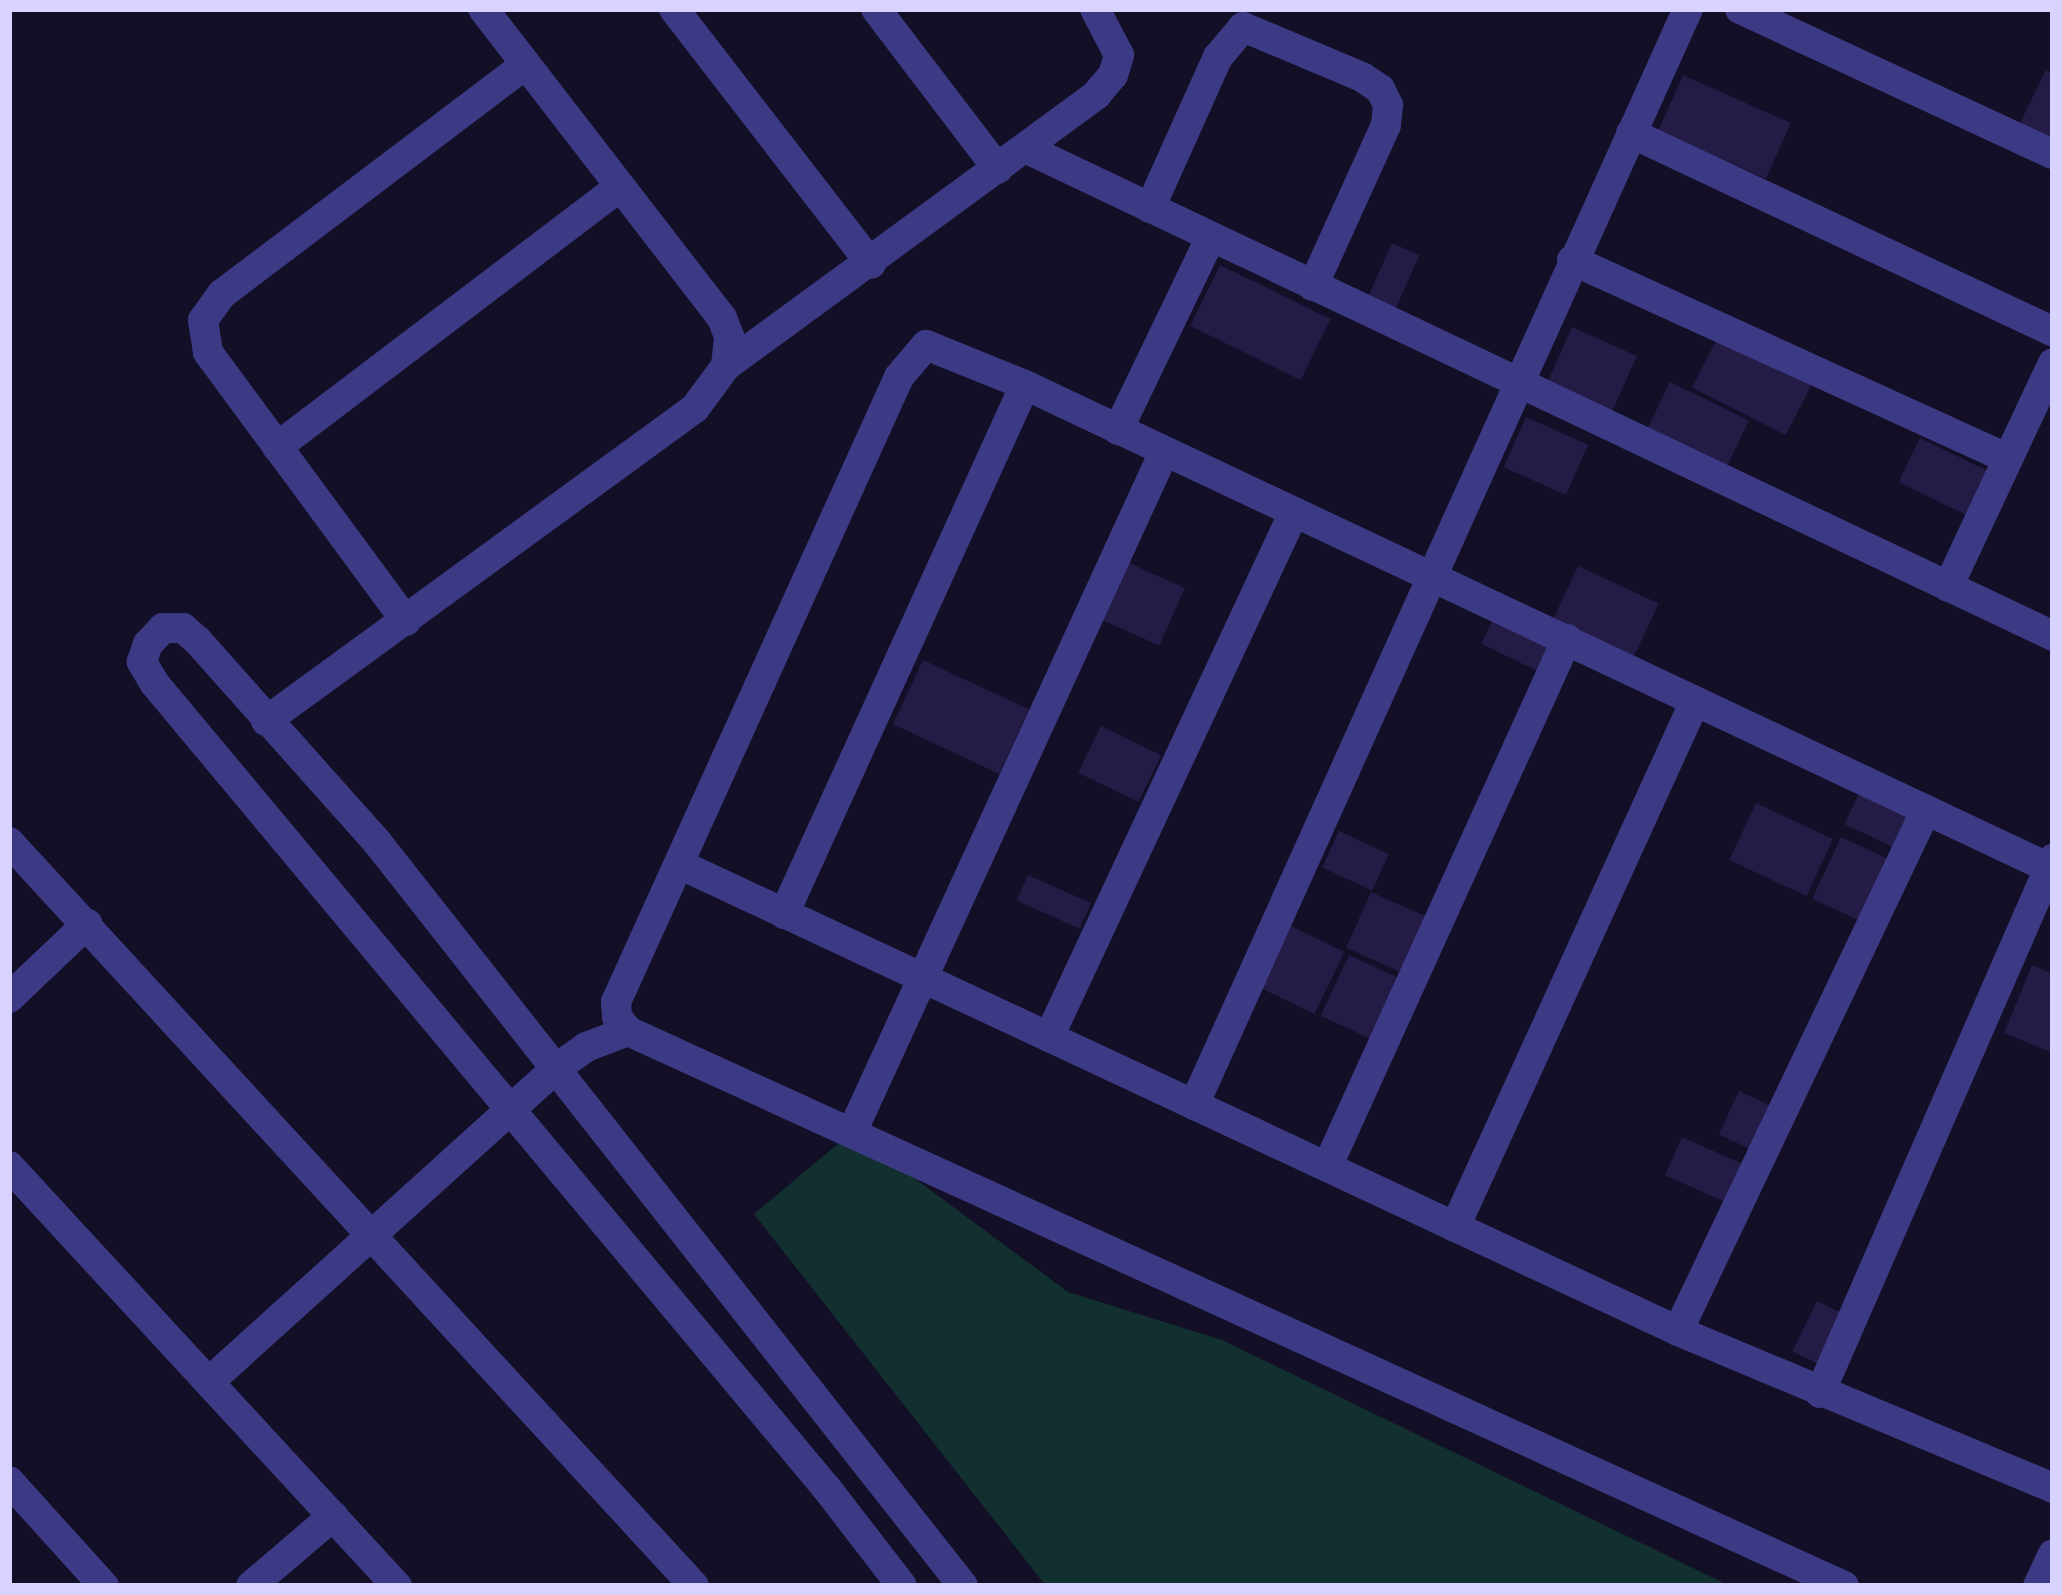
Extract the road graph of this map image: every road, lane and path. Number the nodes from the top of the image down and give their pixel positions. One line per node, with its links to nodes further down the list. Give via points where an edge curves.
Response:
1 (483, 9): 7 (street)
2 (674, 9): 16 (street)
3 (876, 9): 11 (street)
4 (1095, 9): 9 (street, via 1119,56 1113,75)
5 (1688, 9): 8 (street)
6 (1740, 9): 10 (street)
7 (526, 64): 12 (street); 24 (street, via 211,305 202,334 208,352)
8 (1631, 133): 15 (street); 18 (street)
9 (1025, 148): 11 (street); 13 (street)
10 (2053, 154)
11 (998, 169): 16 (street)
12 (620, 187): 20 (street, via 722,318); 24 (street)
13 (1150, 208): 14 (street); 17 (street, via 1217,57 1243,27 1362,77 1381,89 1386,125)
14 (1211, 237): 17 (street); 23 (street)
15 (1573, 260): 21 (street); 26 (street)
16 (872, 264): 20 (street)
17 (1313, 286): 21 (street)
18 (2053, 332)
19 (2053, 363): 26 (street)
20 (726, 366): 30 (street, via 695,408)
21 (1516, 382): 28 (street); 29 (street)
22 (1025, 386): 23 (street); 37 (street, via 940,347 913,354); 39 (street)
23 (1118, 430): 25 (street)
24 (278, 446): 30 (street)
25 (1164, 452): 27 (street); 41 (street)
26 (2008, 459): 29 (street)
27 (1294, 512): 28 (street); 44 (street)
28 (1429, 576): 32 (street); 46 (street)
29 (1948, 587): 31 (street)
30 (406, 621): 34 (street)
31 (2053, 636)
32 (1568, 639): 33 (street); 49 (street)
33 (1695, 701): 35 (street); 51 (street)
34 (266, 721): 45 (street, via 377,842); 47 (street, via 183,628 163,628 148,644 142,662 154,684)
35 (1925, 810): 38 (street); 53 (street)
36 (9, 842): 40 (street)
37 (679, 864): 39 (street); 43 (street, via 616,1002)
38 (2051, 864): 55 (street)
39 (784, 914): 41 (street)
40 (87, 924): 42 (street); 52 (street)
41 (922, 978): 44 (street); 48 (street)
42 (9, 998)
43 (628, 1031): 45 (street); 48 (street)
44 (1049, 1037): 46 (street)
45 (555, 1069): 47 (street); 65 (street)
46 (1194, 1105): 49 (street)
47 (509, 1108): 52 (street); 64 (street)
48 (852, 1132): 66 (street)
49 (1328, 1165): 51 (street)
50 (9, 1166): 54 (street)
51 (1455, 1227): 53 (street)
52 (370, 1234): 54 (street); 63 (street)
53 (1678, 1331): 55 (street)
54 (209, 1382): 58 (street)
55 (1820, 1393): 57 (street)
56 (9, 1481): 60 (street)
57 (2053, 1488)
58 (333, 1516): 61 (street); 62 (street)
59 (2053, 1554): 67 (street)
60 (104, 1586)
61 (251, 1586)
62 (398, 1586)
63 (694, 1586)
64 (902, 1586)
65 (963, 1586)
66 (1844, 1586)
67 (2038, 1586)

